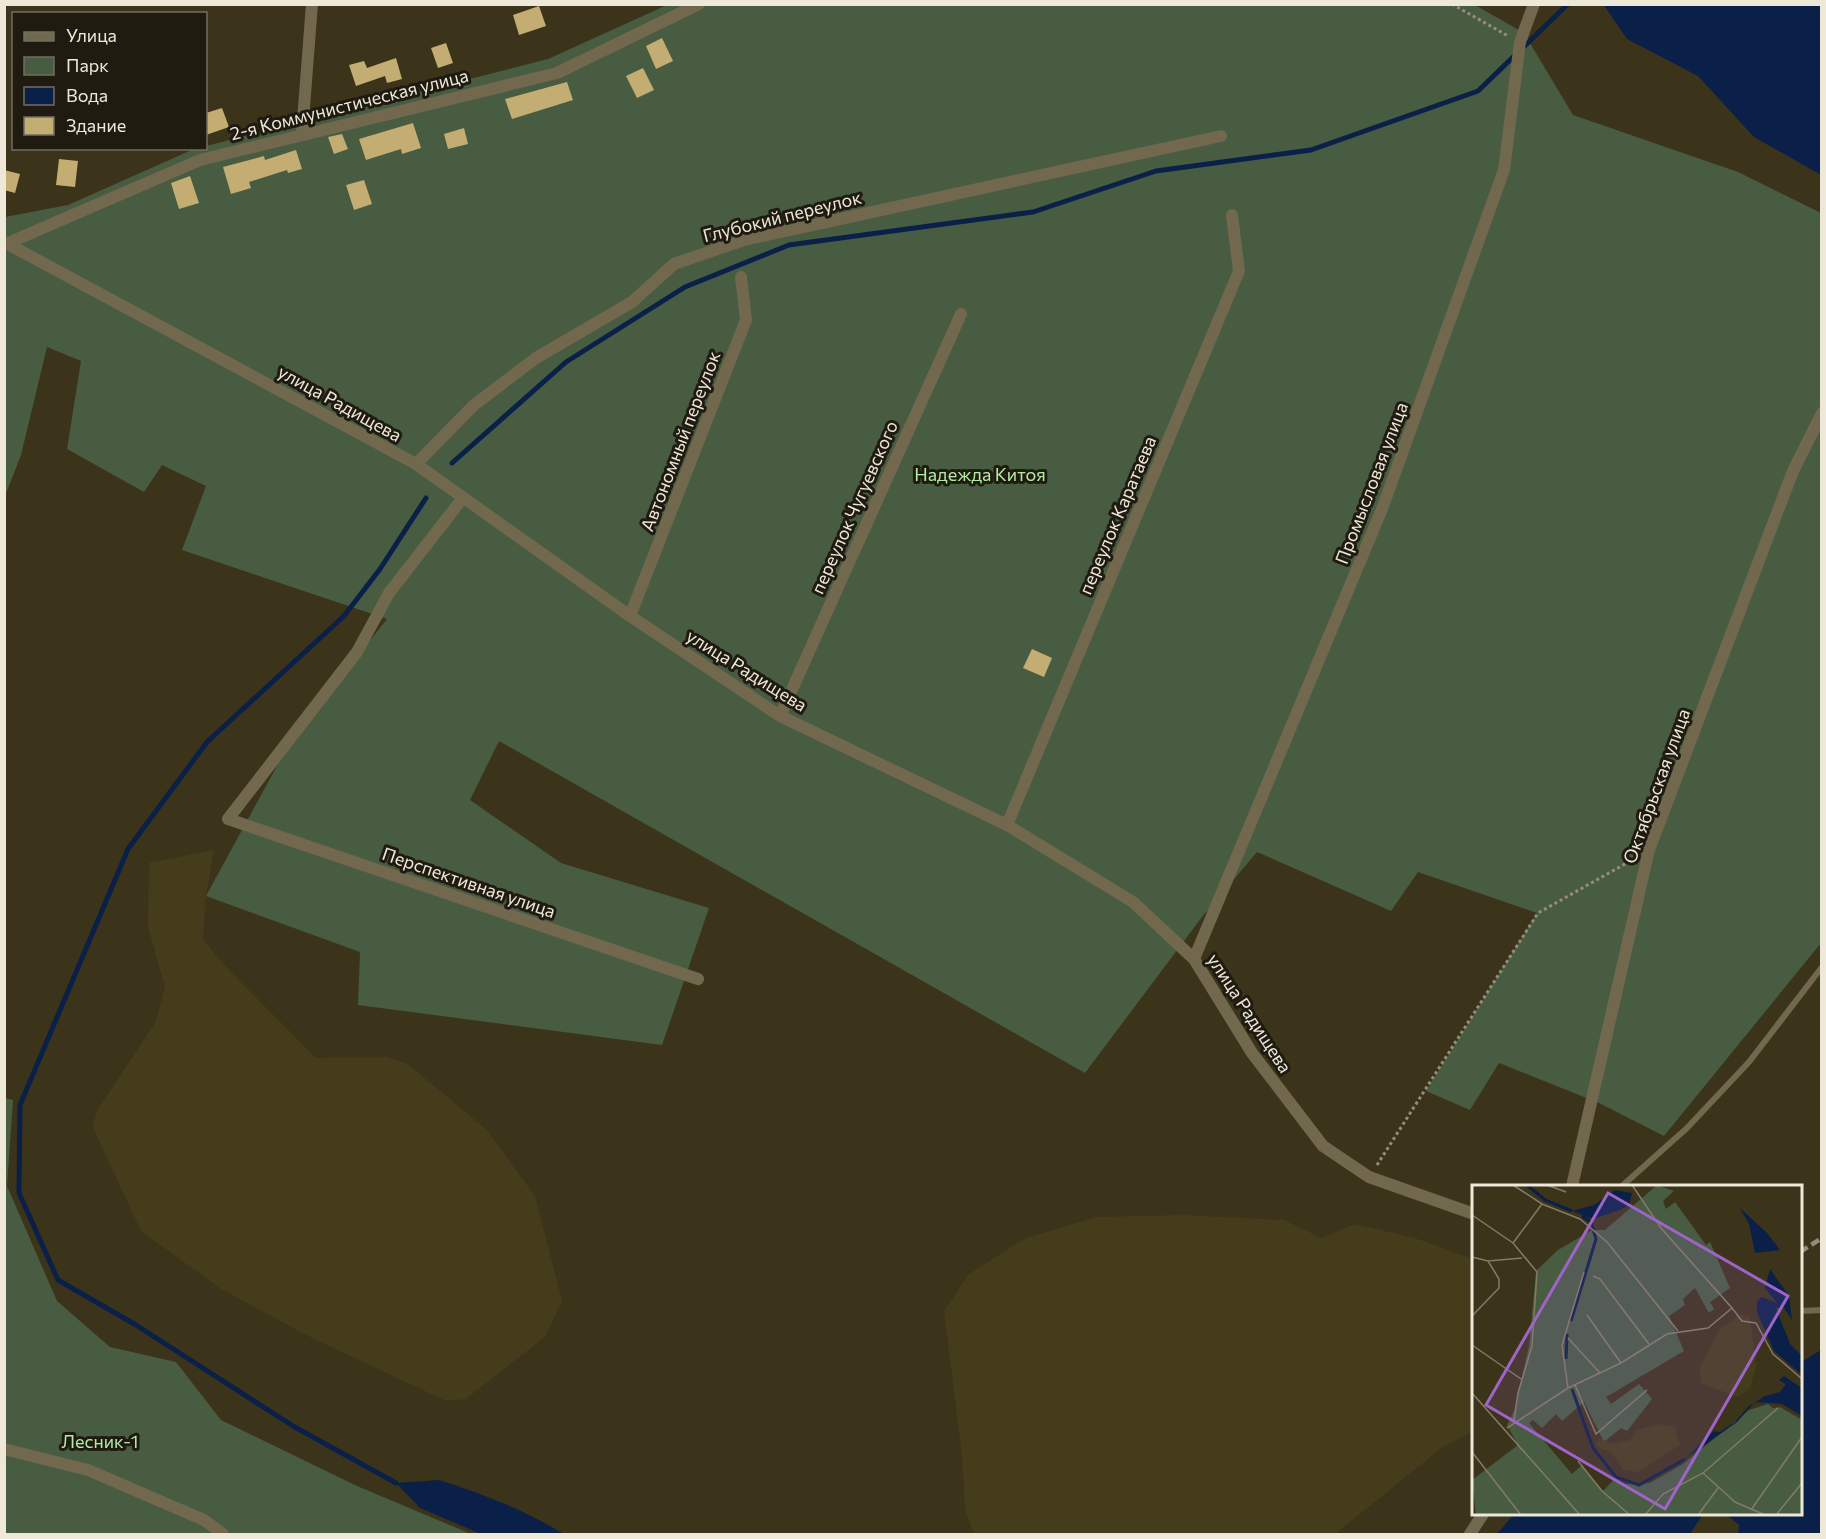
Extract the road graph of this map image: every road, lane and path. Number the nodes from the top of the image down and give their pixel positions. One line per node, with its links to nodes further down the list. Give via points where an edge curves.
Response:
1 (312, 4): 6 (street)
2 (699, 4): 6 (street, 2-я Коммунистическая улица, via 557,73)
3 (1452, 4): 5 (path)
4 (1534, 4): 5 (street, Промысловая улица)
5 (1520, 42): 19 (street, Промысловая улица, via 1504,170 1382,509)
6 (302, 133): 9 (street, 2-я Коммунистическая улица, via 200,160)
7 (1221, 136): 13 (street, Глубокий переулок, via 744,240 674,264 632,302 536,358 474,405)
8 (1232, 215): 17 (street, переулок Каратаева, via 1239,271)
9 (6, 242): 13 (street, улица Радищева)
10 (741, 277): 15 (street, Автономный переулок, via 746,320)
11 (961, 314): 16 (street, переулок Чугуевского)
12 (1821, 413): 18 (street, Октябрьская улица, via 1793,471)
13 (416, 464): 14 (street, улица Радищева)
14 (462, 499): 15 (street, улица Радищева); 21 (street, Перспективная улица, via 389,593 357,652 228,819)
15 (630, 616): 16 (street, улица Радищева)
16 (780, 716): 17 (street, улица Радищева)
17 (1007, 825): 19 (street, улица Радищева, via 1133,902)
18 (1649, 850): 22 (path, via 1538,913); 23 (street, Октябрьская улица)
19 (1194, 959): 22 (street, улица Радищева, via 1252,1053 1323,1146)
20 (1821, 968): 24 (lane, via 1749,1062 1687,1128)
21 (698, 979)
22 (1369, 1177): 25 (street, улица Радищева)
23 (1572, 1185)
24 (1623, 1185)
25 (1472, 1214)
26 (1821, 1310): 27 (lane)
27 (1802, 1311)
28 (4, 1449): 30 (street, via 88,1470 204,1520)
29 (1482, 1515): 31 (street)
30 (223, 1534)
31 (1470, 1534)

